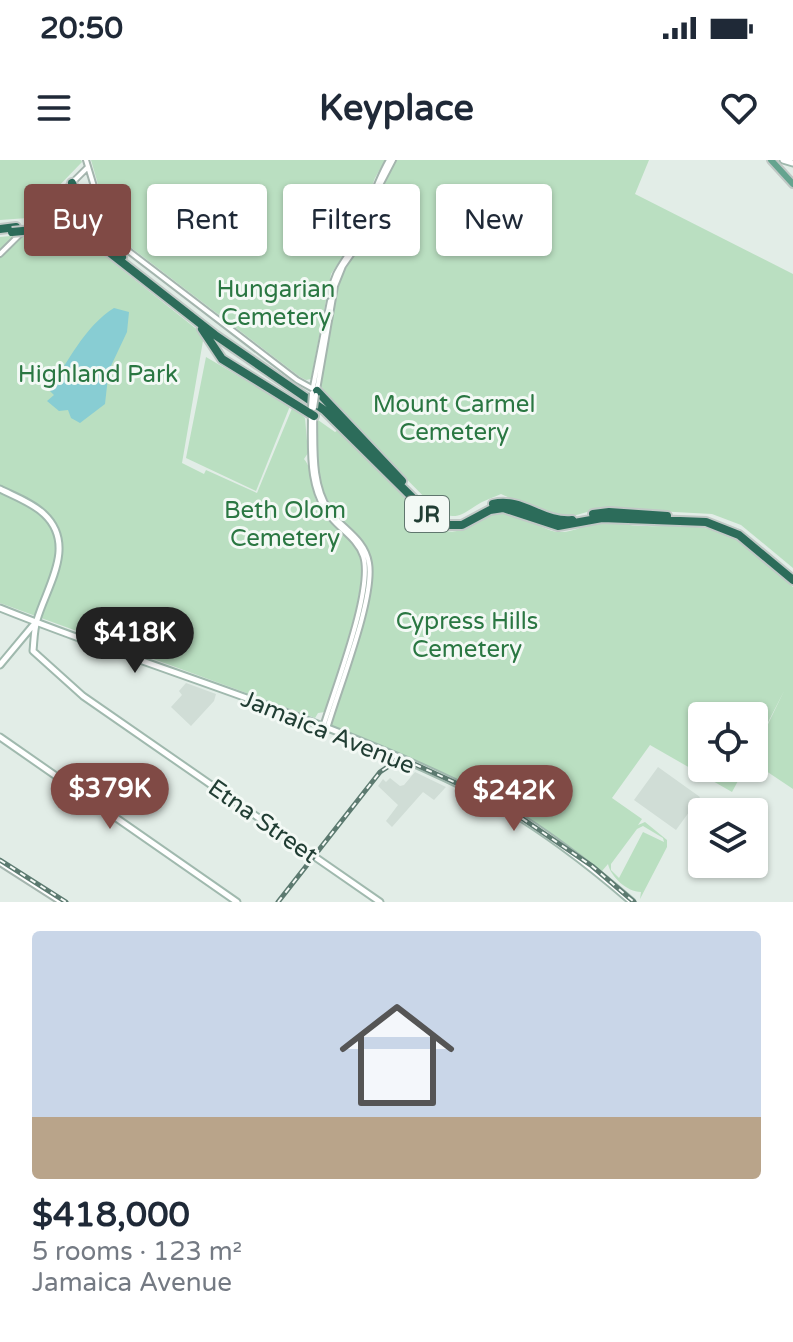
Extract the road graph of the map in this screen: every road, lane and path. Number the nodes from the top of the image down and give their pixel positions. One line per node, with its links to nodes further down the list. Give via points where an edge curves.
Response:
1 (86, 160): 6 (street)
2 (391, 160): 20 (street, via 354,245 338,267)
3 (771, 160): 8 (main road)
4 (783, 160): 5 (main road)
5 (793, 163)
6 (88, 167): 7 (street); 20 (street, via 109,236)
7 (70, 184)
8 (793, 184)
9 (24, 229): 11 (highway, JR, bridge)
10 (24, 230): 12 (street)
11 (0, 231)
12 (0, 254)
13 (112, 256): 17 (highway, JR)
14 (120, 256): 16 (highway, JR)
15 (121, 256): 16 (highway)
16 (125, 260): 22 (highway, JR, via 329,409)
17 (180, 309): 18 (highway, via 204,331); 19 (highway, JR)
18 (222, 359): 19 (highway, via 226,347); 21 (highway)
19 (251, 360): 24 (highway, JR, via 329,414 436,521 462,525 500,508 554,526)
20 (315, 392): 21 (street, bridge); 22 (highway)
21 (313, 411): 29 (street, via 311,457 319,500 359,549 365,568 363,594); 29 (street, via 319,490 330,512 363,546 369,564 367,595)
22 (403, 482): 24 (highway, JR, via 447,520 503,502 562,521 600,513)
23 (0, 489): 27 (main road, via 46,515 59,540 58,564)
24 (618, 516): 25 (highway, JR, via 721,526)
25 (793, 577)
26 (0, 608): 27 (main road, Jamaica Avenue)
27 (36, 623): 28 (main road); 29 (main road, Jamaica Avenue); 34 (main road, Etna Street, via 33,651 83,696)
28 (0, 665)
29 (322, 727): 35 (main road, Jamaica Avenue, via 490,800)
30 (0, 737): 33 (main road)
31 (0, 863): 32 (street)
32 (61, 902)
33 (237, 902)
34 (380, 902)
35 (632, 902)

